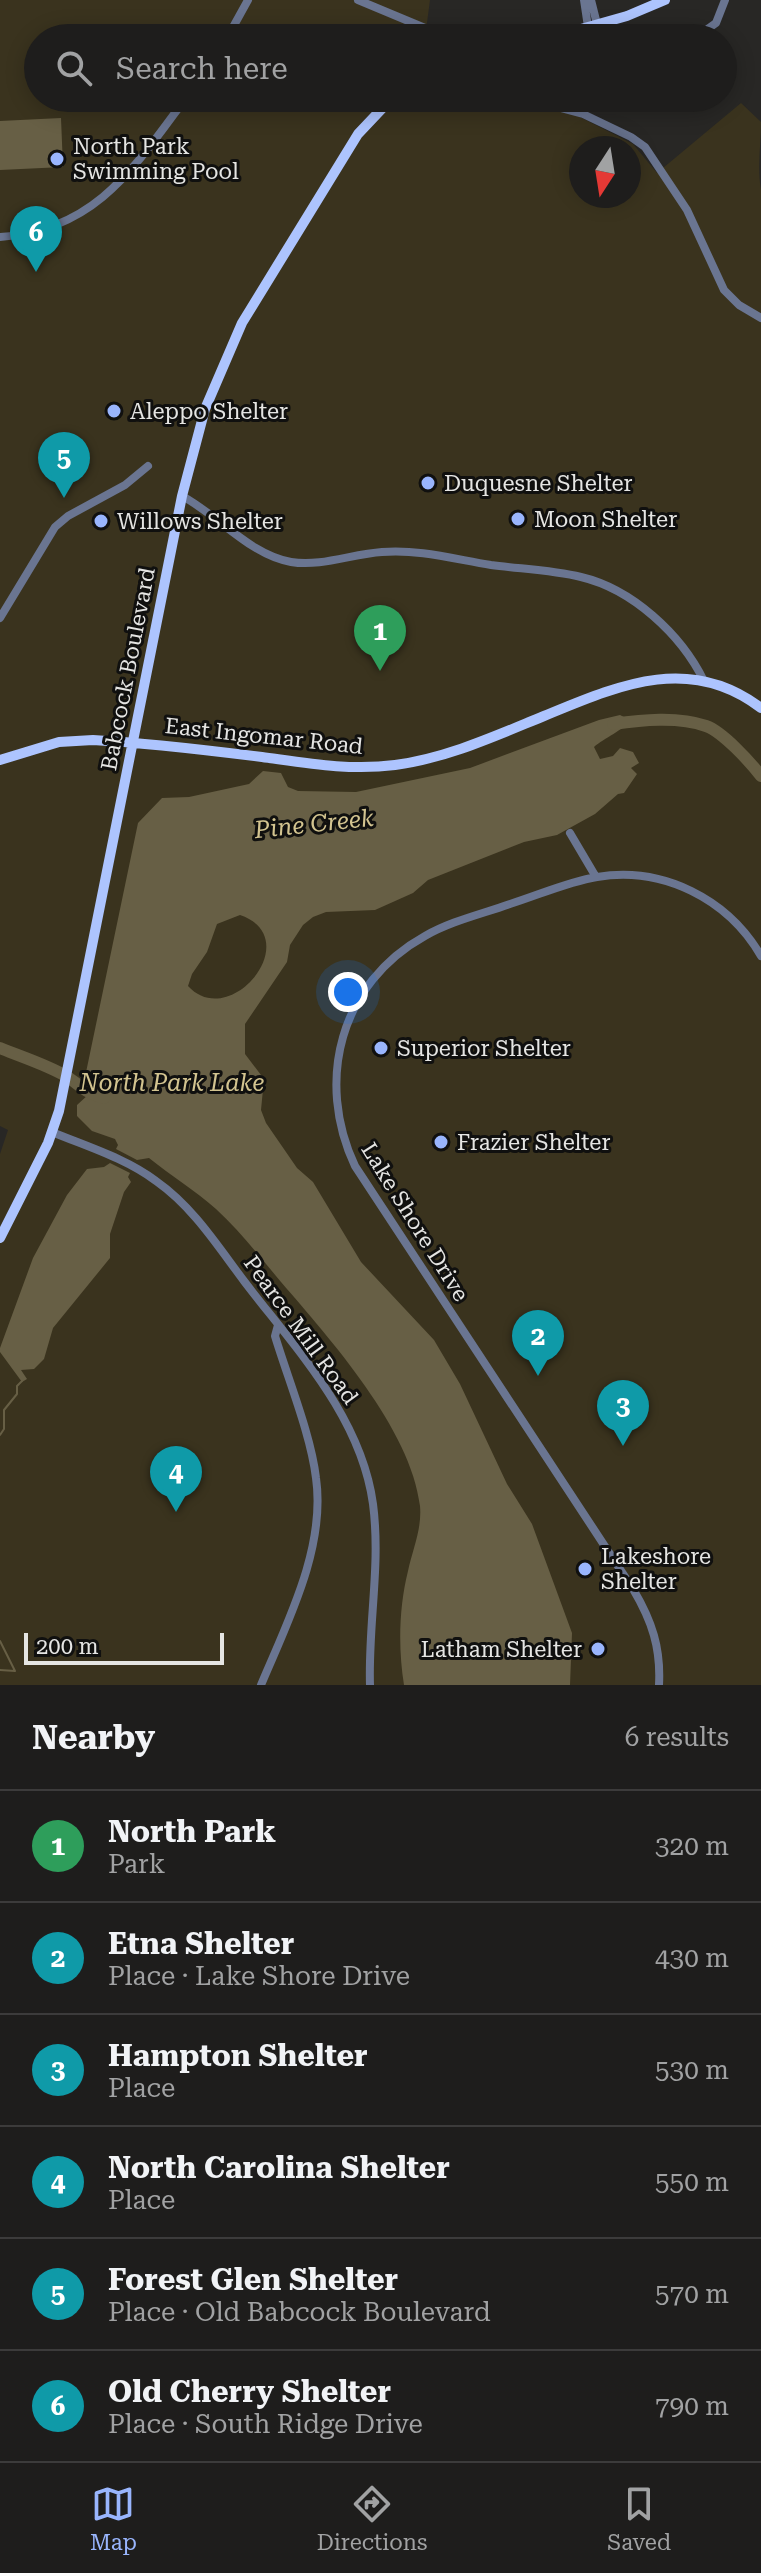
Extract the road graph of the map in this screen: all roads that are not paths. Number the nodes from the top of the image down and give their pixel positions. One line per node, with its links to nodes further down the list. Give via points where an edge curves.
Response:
1 (248, 0): 7 (street)
2 (358, 0): 8 (street)
3 (584, 0): 9 (street)
4 (591, 0): 10 (street)
5 (665, 0): 11 (main road)
6 (725, 0): 12 (street)
7 (235, 24)
8 (416, 24)
9 (591, 24)
10 (592, 24)
11 (599, 24)
12 (715, 24)
13 (175, 112): 16 (street, via 121,179 77,218)
14 (379, 112): 19 (main road, Babcock Boulevard, via 358,134 242,323 205,409)
15 (577, 112): 17 (street, via 645,147 687,210 724,290)
16 (0, 237)
17 (761, 318)
18 (148, 466): 20 (street, via 55,527)
19 (182, 496): 21 (street, via 266,553 291,562 401,551 601,583 662,625); 23 (main road, Babcock Boulevard)
20 (0, 618)
21 (704, 681): 22 (main road, East Ingomar Road); 23 (main road, East Ingomar Road, via 633,683 450,753 382,766 332,766)
22 (761, 708)
23 (133, 743): 24 (main road, East Ingomar Road, via 72,741); 28 (main road, Babcock Boulevard)
24 (0, 760)
25 (570, 833): 26 (street)
26 (596, 877): 27 (street, Lake Shore Drive, via 644,876 694,892 731,918); 33 (street, Lake Shore Drive, via 438,929 396,956 375,976 351,1015 337,1064 336,1106 348,1151 367,1186 643,1605 658,1647)
27 (761, 956)
28 (52, 1132): 29 (main road, Babcock Boulevard); 30 (street, Pearce Mill Road, via 156,1181 203,1226)
29 (0, 1238)
30 (278, 1325): 31 (street, via 275,1336 309,1447 317,1504 301,1587); 32 (street, Pearce Mill Road, via 336,1404 373,1500 378,1554)
31 (261, 1685)
32 (370, 1685)
33 (659, 1685)

